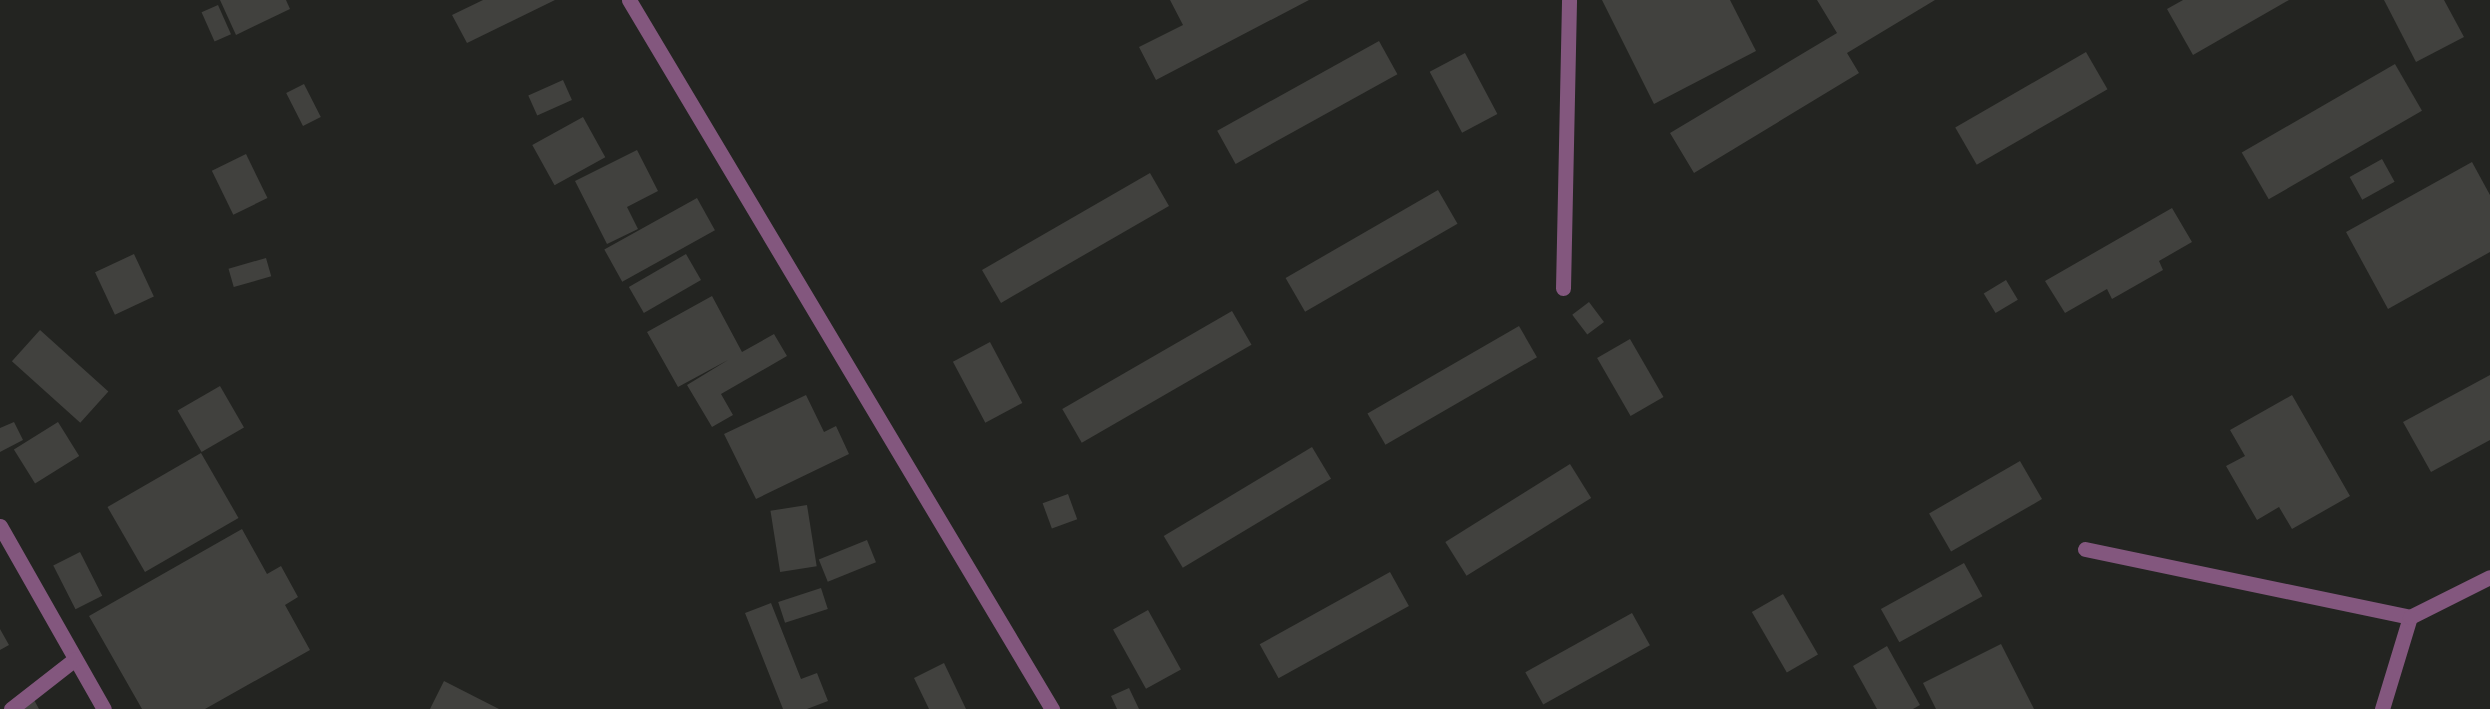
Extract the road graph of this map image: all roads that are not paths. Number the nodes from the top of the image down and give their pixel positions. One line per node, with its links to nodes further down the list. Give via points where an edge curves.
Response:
1 (629, 0): 11 (street)
2 (1569, 0): 3 (street)
3 (1563, 288)
4 (0, 526): 8 (street)
5 (2085, 549): 7 (street)
6 (2490, 577): 7 (street)
7 (2410, 617): 12 (street)
8 (75, 659): 9 (street); 10 (street)
9 (11, 709)
10 (104, 709)
11 (1052, 709)
12 (2382, 709)

